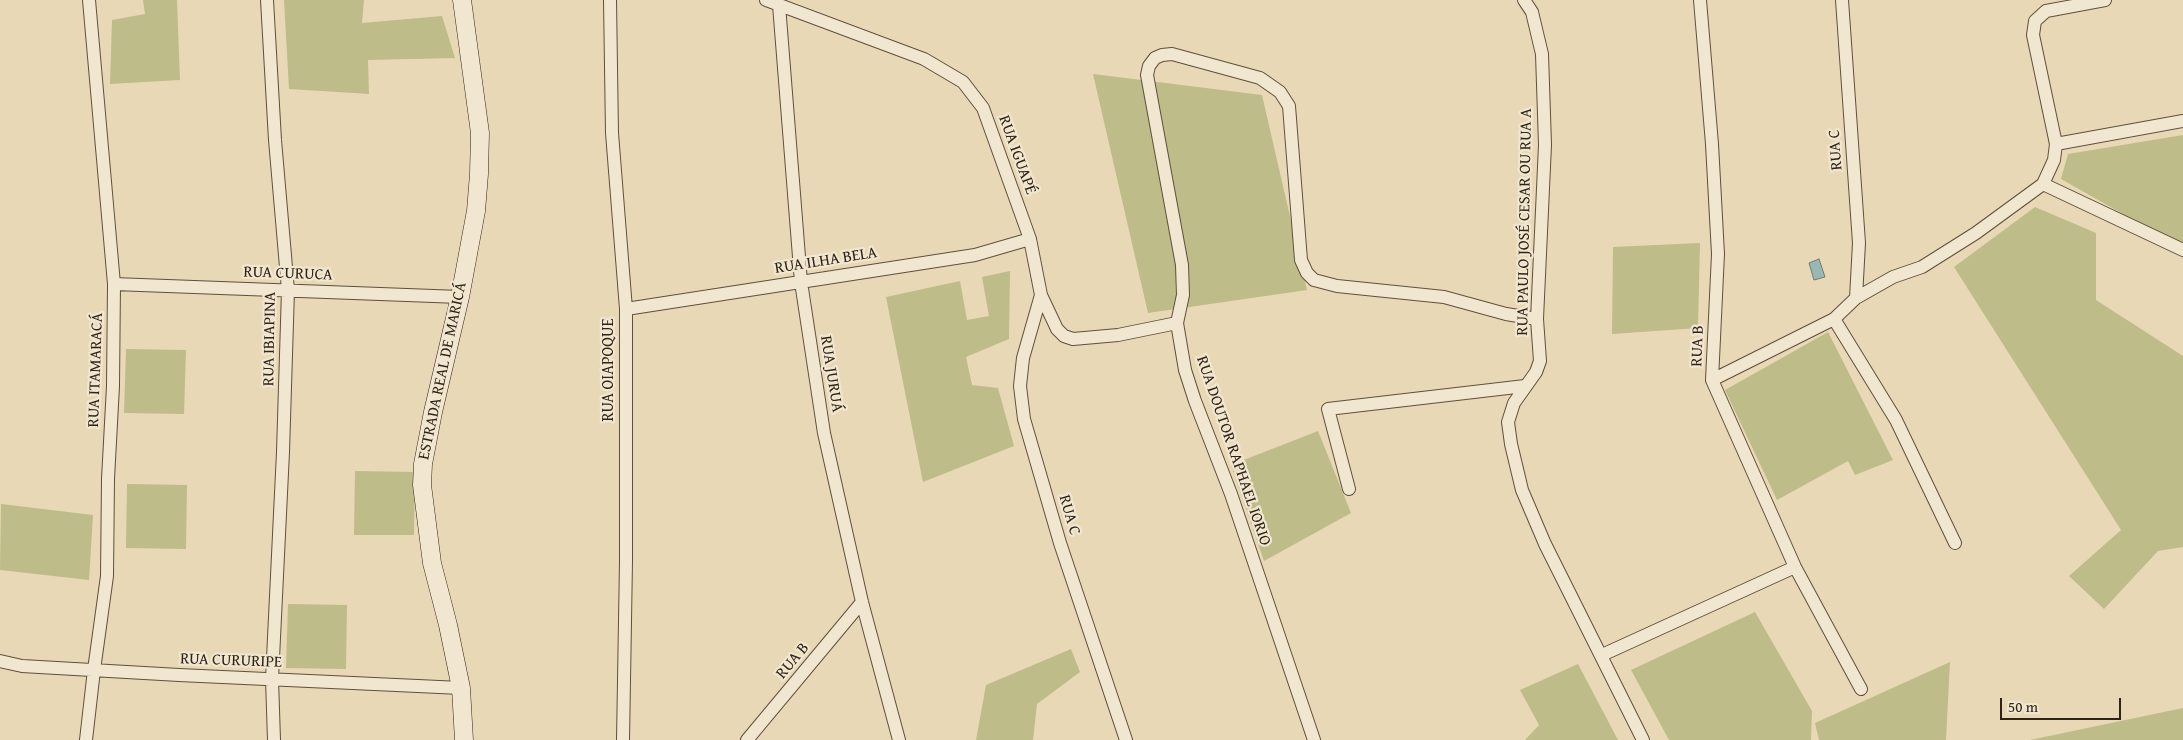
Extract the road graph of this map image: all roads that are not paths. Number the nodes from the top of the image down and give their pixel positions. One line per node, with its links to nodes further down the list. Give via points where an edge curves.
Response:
1 (89, 0): 17 (street, RUA ITAMARACÁ)
2 (266, 0): 18 (street, RUA IBIAPINA)
3 (462, 0): 20 (main road, ESTRADA REAL DE MARICÁ, via 480,132 476,211)
4 (610, 0): 22 (street, RUA OIAPOQUE, via 612,133)
5 (766, 0): 10 (street, RUA IGUAPÉ)
6 (1524, 0): 23 (street, RUA PAULO JOSÉ CESAR OU RUA A, via 1532,12 1542,63 1545,145)
7 (1700, 0): 26 (street, RUA B, via 1718,254)
8 (1842, 0): 21 (street, RUA C, via 1859,244)
9 (2105, 0): 12 (street, via 2046,11 2035,21 2033,34)
10 (779, 5): 14 (street, RUA IGUAPÉ, via 924,59 963,82 983,108); 16 (street, RUA JURUÁ)
11 (2183, 121): 12 (street)
12 (2056, 144): 13 (street, via 2054,160)
13 (2043, 184): 15 (street); 21 (street, via 1976,233 1922,267 1893,277)
14 (1030, 239): 16 (street, RUA ILHA BELA, via 975,255); 19 (street, RUA IGUAPÉ)
15 (2183, 250)
16 (801, 282): 22 (street, RUA ILHA BELA); 31 (street, RUA JURUÁ, via 824,433)
17 (114, 284): 18 (street, RUA CURUCA); 34 (street, RUA ITAMARACÁ, via 107,576)
18 (288, 290): 20 (street, RUA CURUCA); 35 (street, RUA IBIAPINA)
19 (1041, 294): 25 (street, RUA IGUAPÉ, via 1057,329 1073,339 1118,335); 44 (street, RUA C, via 1023,358 1020,386 1024,419 1060,543)
20 (460, 297): 36 (main road, ESTRADA REAL DE MARICÁ, via 433,412 422,485 432,563)
21 (1856, 298): 24 (street)
22 (626, 309): 41 (street, RUA OIAPOQUE)
23 (1537, 319): 25 (street, RUA DOUTOR RAPHAEL IORIO, via 1444,297 1337,286 1314,280 1300,260 1289,106 1280,92 1260,78 1162,54 1148,66 1147,75 1182,265 1183,295); 27 (street, RUA PAULO JOSÉ CESAR OU RUA A, via 1540,361)
24 (1834, 319): 26 (street); 29 (street, via 1896,420)
25 (1177, 323): 45 (street, RUA DOUTOR RAPHAEL IORIO, via 1185,370 1195,401 1231,494)
26 (1712, 380): 30 (street, RUA B)
27 (1525, 386): 28 (street, via 1328,409); 32 (street, RUA PAULO JOSÉ CESAR OU RUA A, via 1514,403 1508,422 1522,490 1545,544)
28 (1349, 489)
29 (1955, 543)
30 (1795, 567): 32 (street); 37 (street, RUA B)
31 (862, 602): 42 (street, RUA B); 43 (street, RUA JURUÁ)
32 (1602, 655): 46 (street, RUA PAULO JOSÉ CESAR OU RUA A)
33 (0, 661): 34 (street, RUA CURURIPE, via 22,666)
34 (94, 670): 35 (street, RUA CURURIPE); 38 (street, RUA ITAMARACÁ)
35 (272, 679): 36 (street, RUA CURURIPE); 39 (street, RUA IBIAPINA)
36 (461, 688): 40 (main road, ESTRADA REAL DE MARICÁ)
37 (1861, 690)
38 (86, 740)
39 (274, 740)
40 (464, 740)
41 (623, 740)
42 (747, 740)
43 (899, 740)
44 (1126, 740)
45 (1314, 740)
46 (1643, 740)

